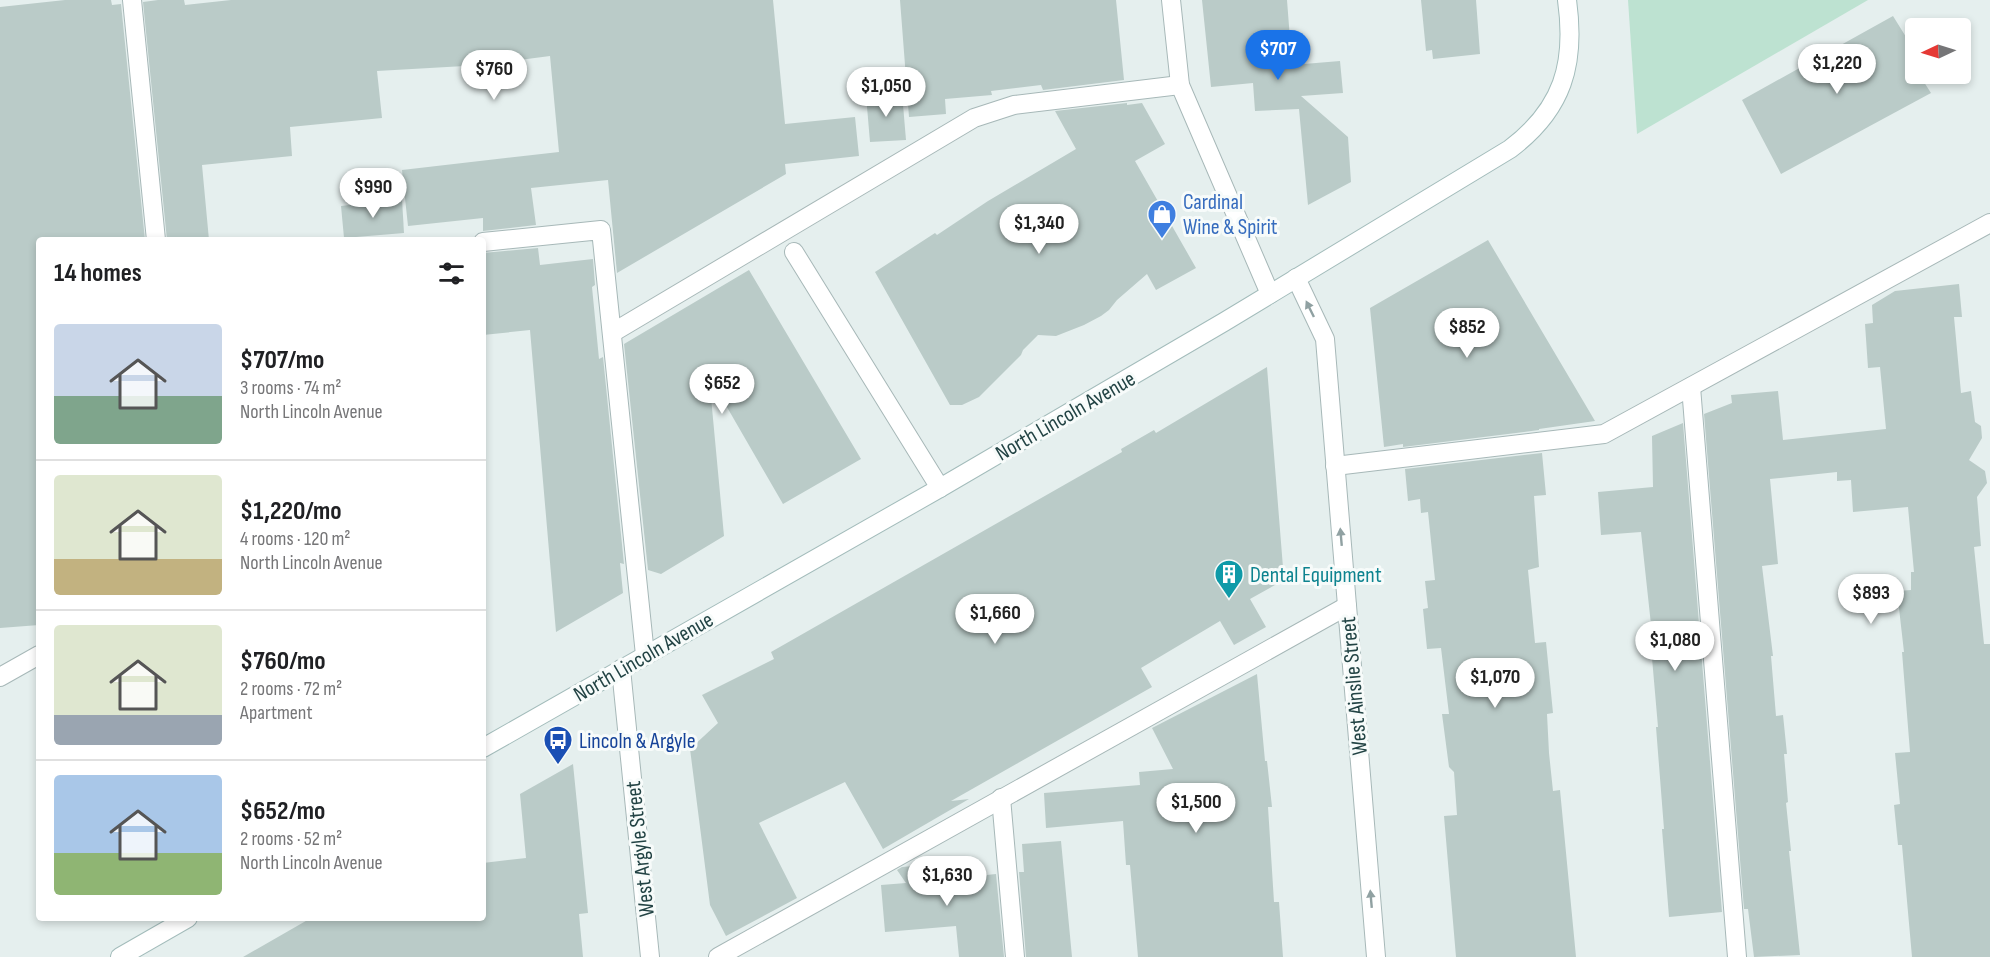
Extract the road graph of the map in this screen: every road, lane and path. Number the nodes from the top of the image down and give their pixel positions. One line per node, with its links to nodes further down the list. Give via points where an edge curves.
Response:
1 (132, 0): 6 (main road)
2 (1171, 0): 4 (main road)
3 (1568, 8): 9 (main road, North Lincoln Avenue, via 1570,46 1562,83 1533,131 1510,149)
4 (1180, 85): 10 (main road); 11 (main road, via 1014,105 974,118)
5 (1990, 223): 12 (main road)
6 (156, 237)
7 (486, 242): 11 (main road, via 601,230)
8 (795, 252): 14 (main road)
9 (1296, 278): 10 (main road, North Lincoln Avenue); 13 (main road, West Ainslie Street, one-way to 9, via 1325,339)
10 (1270, 294): 14 (main road, North Lincoln Avenue)
11 (612, 333): 16 (main road)
12 (1691, 387): 13 (main road, via 1604,434); 28 (main road)
13 (1335, 466): 15 (main road, West Ainslie Street, one-way to 13)
14 (940, 488): 16 (main road, North Lincoln Avenue)
15 (1347, 606): 21 (main road); 27 (main road, West Ainslie Street, one-way to 15)
16 (645, 655): 18 (main road, North Lincoln Avenue)
17 (36, 657): 19 (main road)
18 (621, 669): 20 (main road, North Lincoln Avenue); 24 (main road, West Argyle Street)
19 (0, 677)
20 (486, 746)
21 (1001, 798): 25 (main road); 26 (main road)
22 (183, 921): 23 (main road)
23 (120, 957)
24 (650, 957)
25 (718, 957)
26 (1015, 957)
27 (1376, 957)
28 (1737, 957)

